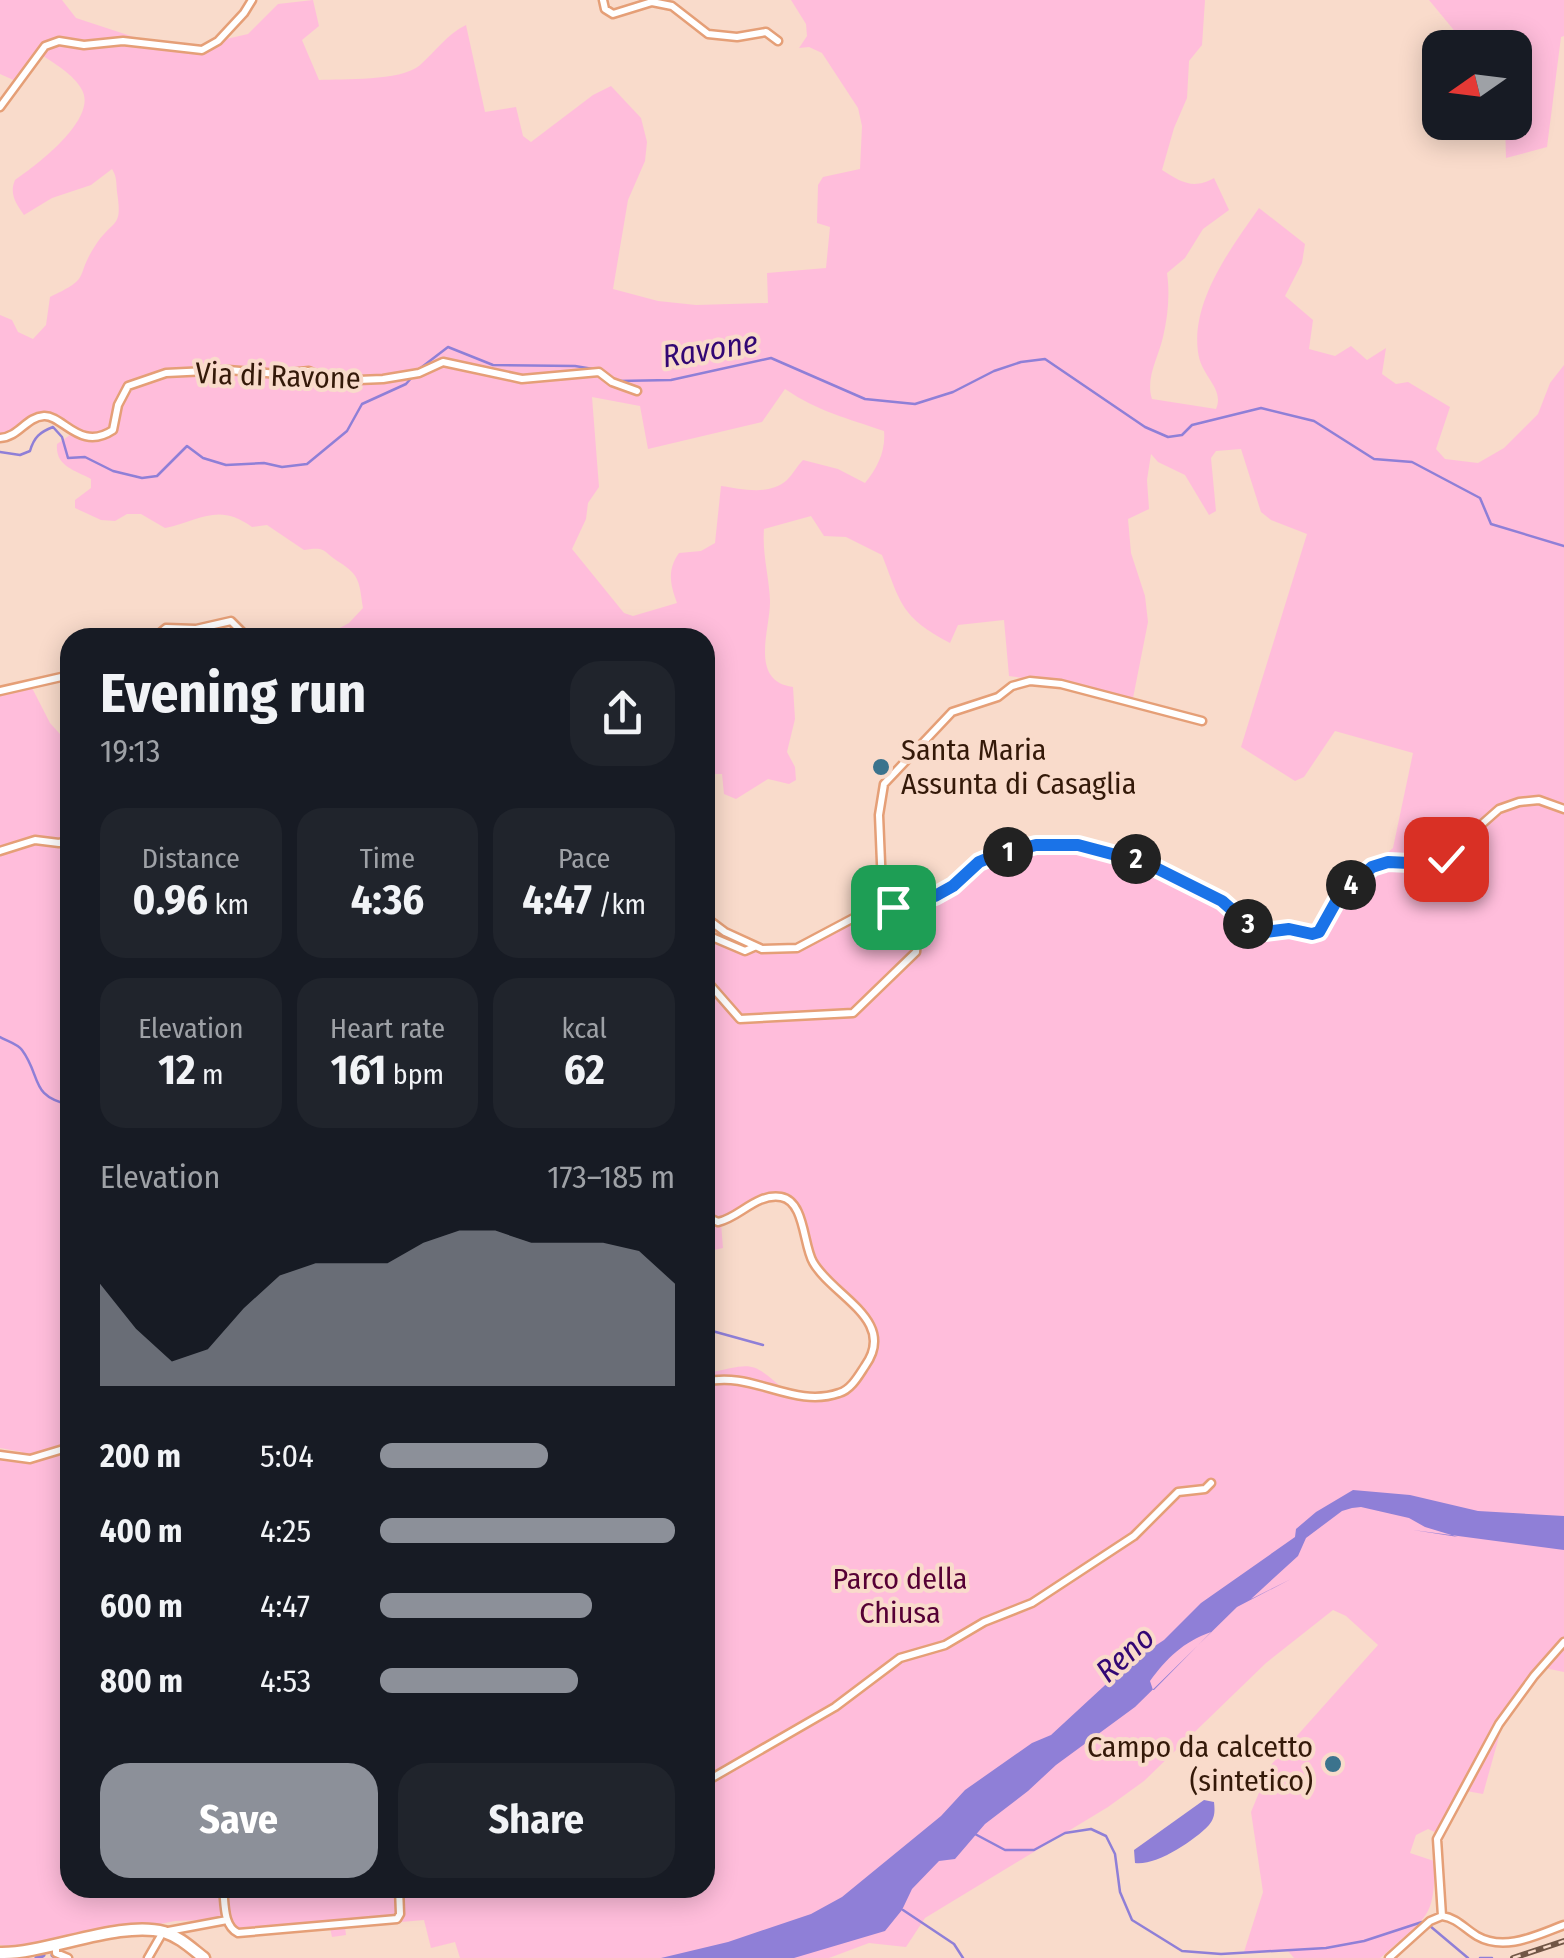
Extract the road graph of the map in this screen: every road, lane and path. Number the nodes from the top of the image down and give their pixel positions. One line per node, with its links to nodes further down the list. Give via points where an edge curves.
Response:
1 (252, 0): 4 (street, via 202,50 123,42 45,46)
2 (603, 0): 3 (street, via 613,14 652,2 672,6 708,34 766,32)
3 (778, 40)
4 (0, 108)
5 (599, 372): 6 (street, Via di Ravone); 7 (street); 8 (street, Via di Ravone, via 522,378 443,362 415,374 340,382 309,372 166,372 128,386 106,435 70,432 44,416)
6 (612, 373)
7 (637, 391)
8 (0, 438)
9 (199, 628): 10 (street, via 222,621)
10 (238, 628)
11 (60, 677): 12 (street)
12 (0, 691)
13 (1202, 721): 17 (street, via 1030,682 961,706 884,784)
14 (1564, 810): 18 (street, via 1539,800 1519,802 1499,809 1446,859 1372,867 1312,934 1265,932 1222,901 1146,863 1078,845 1036,845 996,855 935,896)
15 (60, 843): 16 (street, via 34,840)
16 (0, 851)
17 (884, 899): 18 (street); 19 (street); 20 (street)
18 (893, 907): 19 (street); 24 (street, via 915,930 916,952 856,1011 740,1019)
19 (883, 911): 20 (street)
20 (870, 913): 23 (street, via 796,948)
21 (715, 925): 23 (street)
22 (715, 938): 23 (street, via 746,951)
23 (755, 947)
24 (715, 990)
25 (715, 1221): 26 (street, via 768,1198 790,1201 814,1266 868,1320 875,1342 858,1376 836,1394 805,1398 760,1384)
26 (715, 1381)
27 (60, 1450): 28 (street, via 22,1460)
28 (0, 1455)
29 (1211, 1484): 31 (street, via 1178,1492 1134,1536 1032,1603 900,1658 835,1707)
30 (1564, 1642): 34 (street, via 1500,1724 1437,1838)
31 (715, 1776)
32 (224, 1898): 35 (street)
33 (399, 1898): 35 (street, via 397,1919 238,1933)
34 (1442, 1916): 36 (street, via 1503,1943); 43 (street)
35 (227, 1920): 37 (street)
36 (1564, 1925)
37 (163, 1932): 39 (main road); 41 (street); 42 (main road)
38 (56, 1949): 40 (street)
39 (0, 1953)
40 (68, 1958)
41 (148, 1958)
42 (204, 1958)
43 (1389, 1958)

